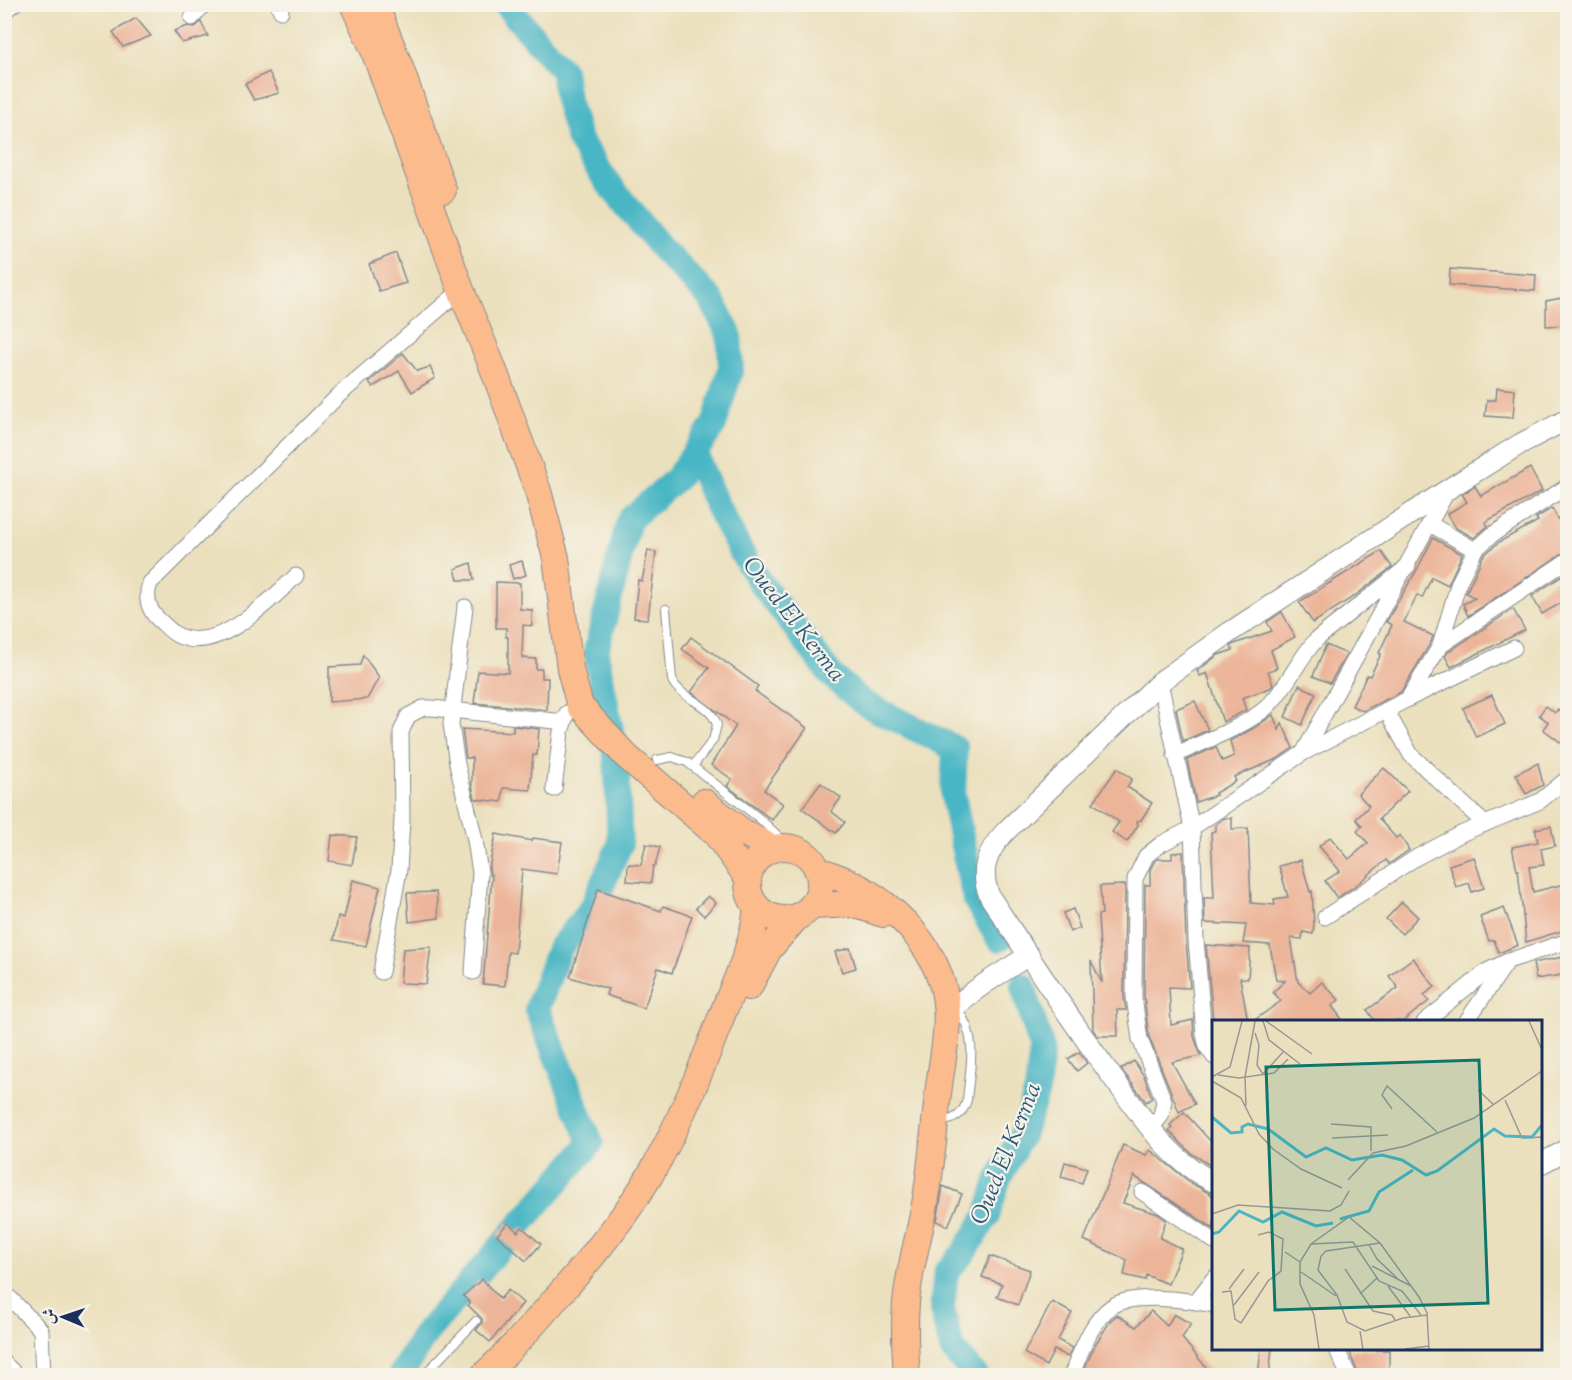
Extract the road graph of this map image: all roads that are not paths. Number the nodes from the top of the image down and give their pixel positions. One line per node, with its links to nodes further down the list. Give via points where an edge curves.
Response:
1 (19, 4): 5 (lane)
2 (204, 4): 6 (street)
3 (353, 4): 7 (main road, via 373,48)
4 (375, 4): 23 (main road, via 555,488 571,547 586,677 593,697)
5 (4, 16)
6 (192, 18)
7 (461, 290): 15 (street, via 330,403 150,582 147,600 154,615 177,635 203,639 249,618); 23 (main road, via 493,368 552,538 570,669)
8 (1568, 419): 10 (street)
9 (1568, 486): 12 (street, via 1492,534)
10 (1450, 488): 11 (street); 20 (street)
11 (1430, 524): 12 (street); 14 (street)
12 (1475, 550): 18 (street, via 1459,582)
13 (1568, 560): 18 (street)
14 (1408, 566): 26 (street); 27 (street, via 1317,639 1267,707)
15 (296, 576)
16 (465, 607): 22 (street)
17 (666, 609): 29 (lane, via 672,680 677,689 713,715 717,725 713,740)
18 (1440, 646): 21 (street)
19 (1514, 648): 21 (street)
20 (1160, 682): 27 (street); 42 (street, via 1005,832 987,856 986,888)
21 (1408, 699): 24 (street)
22 (451, 710): 23 (street); 44 (street, via 423,708 403,723 400,852); 45 (street, via 451,737 480,873)
23 (581, 710): 25 (main road); 31 (street)
24 (1386, 710): 26 (street); 32 (street, via 1411,755)
25 (632, 749): 28 (main road); 36 (main road, via 725,844)
26 (1303, 753): 33 (street)
27 (1175, 755): 33 (street)
28 (657, 760): 29 (lane, via 676,757); 34 (main road, via 729,822)
29 (693, 766): 34 (lane, via 760,819)
30 (1568, 778): 32 (street, via 1540,801)
31 (554, 789)
32 (1485, 824): 39 (street, via 1417,857)
33 (1192, 828): 49 (street, via 1204,1034); 50 (street, via 1153,849 1135,879 1135,1012 1144,1051 1164,1101 1161,1116)
34 (782, 848): 35 (main road, via 807,855); 36 (main road, via 756,860)
35 (817, 870): 38 (main road, via 820,888); 40 (main road, via 854,884)
36 (748, 878): 37 (main road, via 750,896)
37 (757, 907): 38 (main road, via 778,919); 66 (main road, via 750,944 718,1026 649,1176 581,1270)
38 (805, 911): 40 (main road, via 853,904); 67 (main road, via 776,940 755,974 707,1096 666,1179 607,1263)
39 (1325, 917)
40 (908, 925): 46 (main road, via 928,951)
41 (1568, 941): 43 (street)
42 (1029, 955): 46 (street); 50 (street)
43 (1508, 961): 47 (street, via 1487,971); 48 (street)
44 (381, 972)
45 (473, 972)
46 (951, 1012): 68 (main road, via 925,1202 906,1301)
47 (1426, 1020)
48 (1467, 1020)
49 (1212, 1054)
50 (1151, 1129): 53 (street, via 1183,1163)
51 (1568, 1149): 52 (street)
52 (1542, 1163)
53 (1212, 1181)
54 (1142, 1191): 55 (street)
55 (1212, 1240)
56 (1212, 1281): 58 (street)
57 (4, 1292): 64 (street, via 40,1330)
58 (1196, 1301): 59 (street); 69 (street, via 1131,1300 1112,1307 1095,1325)
59 (1212, 1305)
60 (476, 1321): 65 (lane)
61 (1337, 1350): 70 (street)
62 (4, 1363): 63 (street)
63 (17, 1376)
64 (43, 1376)
65 (423, 1376)
66 (483, 1376)
67 (508, 1376)
68 (907, 1376)
69 (1071, 1376)
70 (1349, 1376)

